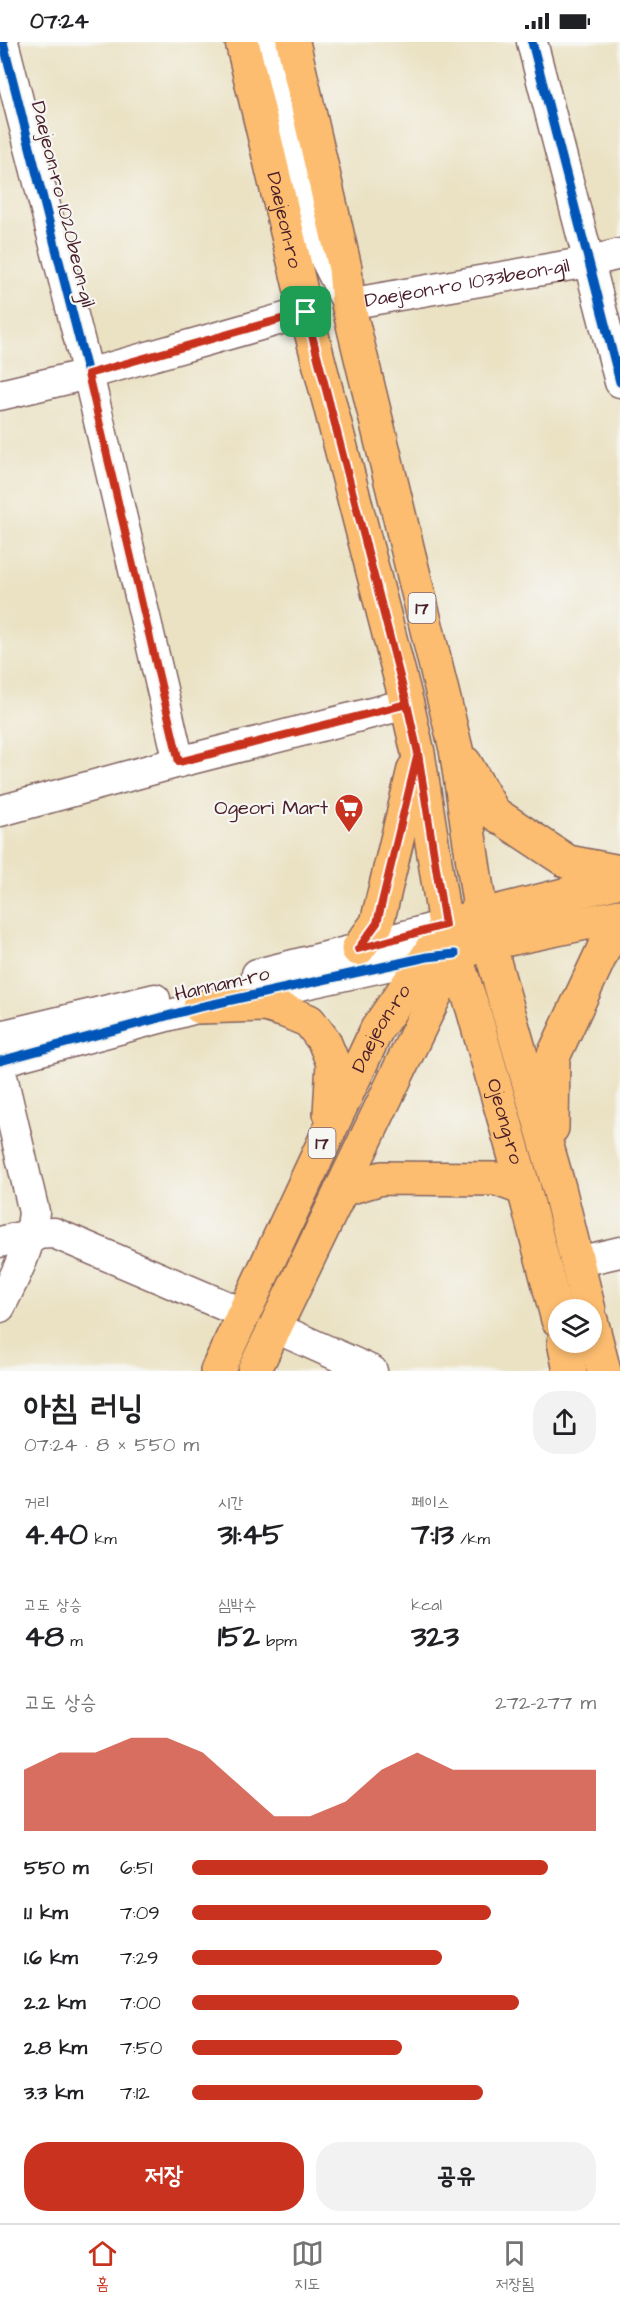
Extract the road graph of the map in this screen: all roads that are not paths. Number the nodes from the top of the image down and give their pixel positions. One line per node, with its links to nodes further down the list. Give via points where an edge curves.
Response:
1 (3, 42): 10 (street, Daejeon-ro 1020beon-gil)
2 (242, 42): 9 (main road, Daejeon-ro)
3 (267, 42): 8 (street, via 324,256)
4 (293, 42): 8 (main road, 17, via 345,268)
5 (532, 42): 7 (street)
6 (620, 254): 7 (street, Daejeon-ro 1033beon-gil)
7 (588, 262): 8 (street, Daejeon-ro 1033beon-gil); 11 (street)
8 (348, 304): 14 (main road, 17)
9 (306, 312): 10 (street); 13 (main road, Daejeon-ro)
10 (88, 374): 12 (street); 16 (street, Daejeon-ro 1020beon-gil)
11 (620, 382)
12 (0, 395)
13 (407, 704): 15 (main road, Daejeon-ro); 16 (street)
14 (456, 749): 18 (main road, via 494,813 568,862); 22 (main road, 17)
15 (418, 753): 23 (main road, Daejeon-ro); 24 (main road, via 377,923)
16 (179, 762): 17 (street)
17 (0, 811)
18 (620, 872)
19 (620, 881): 22 (main road, Hannam-ro)
20 (620, 916): 22 (main road, Hannam-ro)
21 (620, 926): 30 (main road, via 611,933 554,1058)
22 (486, 929): 23 (main road, Hannam-ro); 30 (main road, Ojeong-ro)
23 (442, 945): 24 (street, Hannam-ro); 25 (street, Hannam-ro); 29 (main road, Daejeon-ro / 17, via 377,1029); 31 (main road, Ojeong-ro, via 473,1009); 32 (main road, Daejeon-ro / 17)
24 (358, 949): 26 (street, Hannam-ro)
25 (200, 1007): 27 (street, Hannam-ro); 29 (main road, via 265,1005 309,1021 324,1041 333,1063)
26 (0, 1036)
27 (0, 1061)
28 (0, 1068): 33 (street, via 34,1212)
29 (328, 1130): 40 (main road, Daejeon-ro / 17)
30 (551, 1163): 36 (main road, Ojeong-ro)
31 (524, 1189): 32 (main road, via 497,1179 382,1178); 37 (main road, Ojeong-ro)
32 (341, 1190): 41 (main road, Daejeon-ro / 17)
33 (32, 1234): 34 (street); 39 (street); 40 (street, via 54,1233)
34 (0, 1242)
35 (620, 1251): 36 (street)
36 (577, 1262): 38 (main road, Ojeong-ro)
37 (553, 1299)
38 (585, 1299)
39 (0, 1307)
40 (242, 1313): 43 (main road, Daejeon-ro / 17)
41 (274, 1327): 44 (main road, Daejeon-ro / 17); 45 (street)
42 (599, 1353): 46 (main road)
43 (217, 1371)
44 (254, 1371)
45 (372, 1371)
46 (604, 1371)

